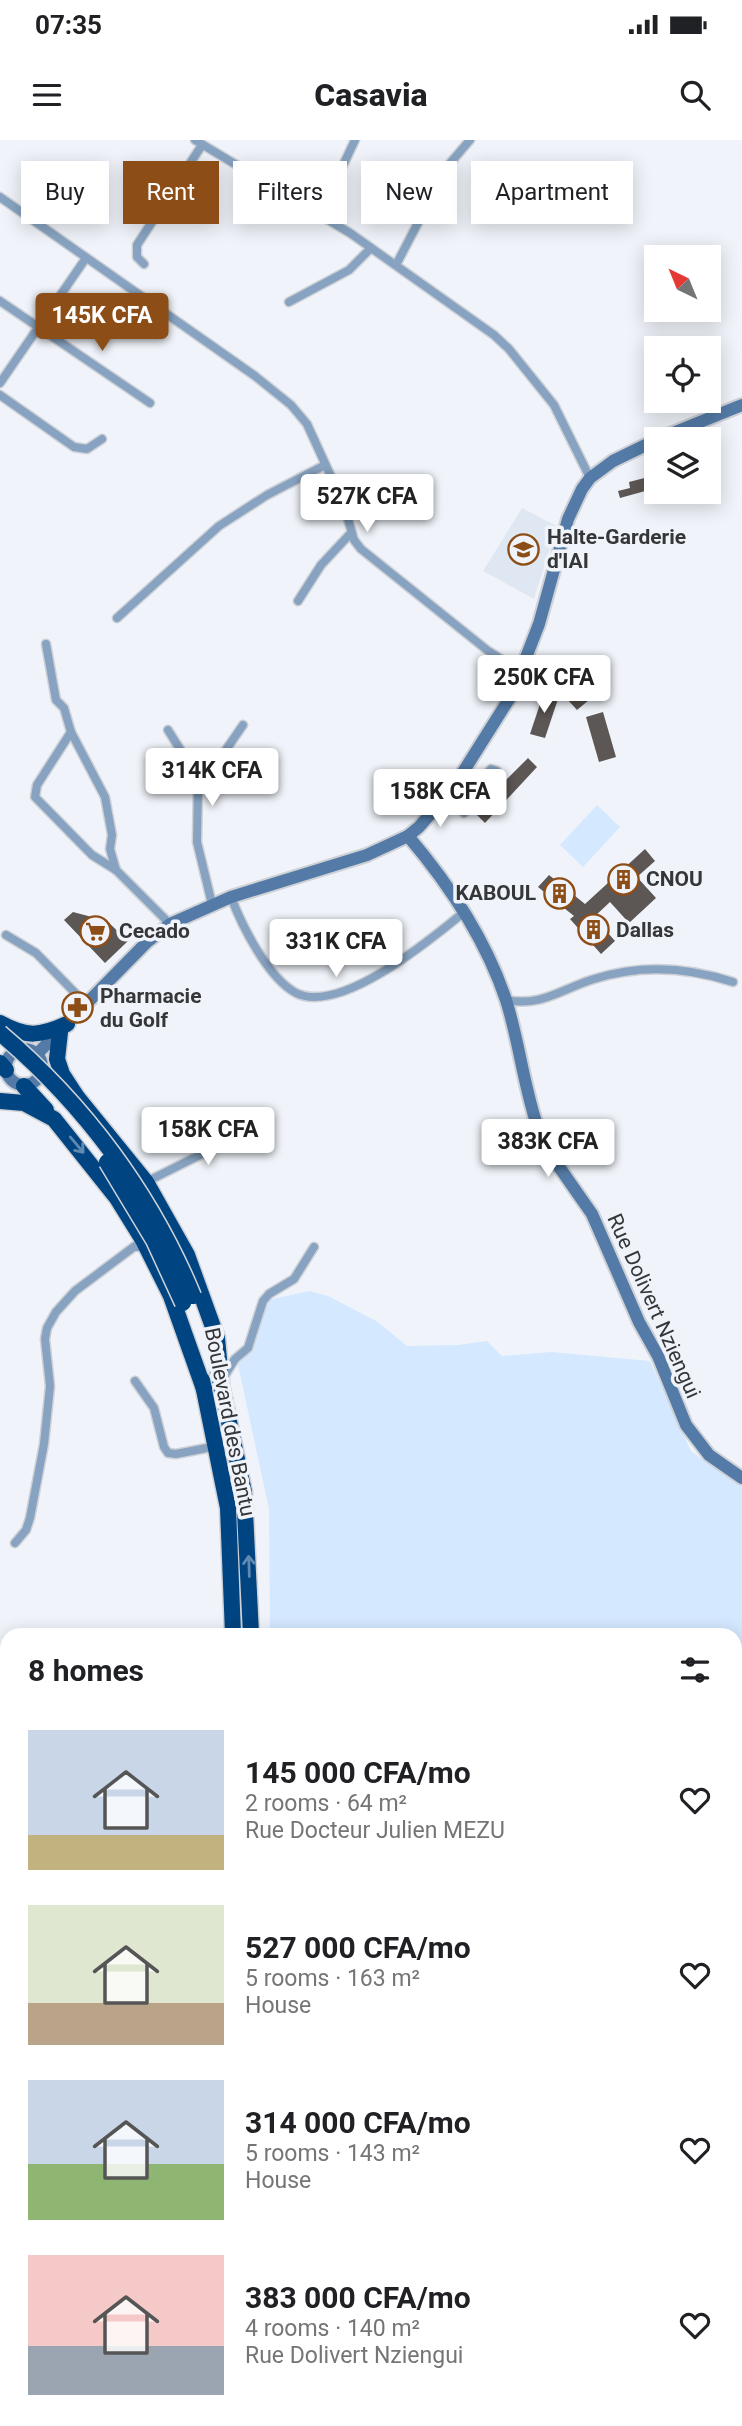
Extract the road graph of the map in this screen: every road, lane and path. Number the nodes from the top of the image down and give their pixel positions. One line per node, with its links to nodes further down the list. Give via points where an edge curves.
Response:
1 (355, 140): 4 (street)
2 (470, 140): 11 (street, via 428,189 420,219)
3 (199, 142): 5 (street); 10 (street, via 137,245 137,257)
4 (345, 161)
5 (233, 162)
6 (0, 197): 9 (street)
7 (335, 224): 8 (street)
8 (371, 248): 11 (street); 13 (street, via 349,270)
9 (86, 257): 14 (street); 22 (street, via 291,405 307,424)
10 (144, 264)
11 (396, 265): 23 (street, via 509,349 554,405)
12 (0, 301): 14 (street)
13 (289, 302)
14 (39, 327): 15 (street); 17 (street)
15 (0, 383)
16 (0, 395): 20 (street, via 74,447 87,449)
17 (150, 402)
18 (742, 405): 19 (street)
19 (689, 427)
20 (102, 439)
21 (644, 446): 23 (street)
22 (325, 466): 24 (street, via 344,505); 26 (street, via 219,526)
23 (590, 478): 28 (street, via 568,519)
24 (351, 533): 25 (street, via 314,574); 28 (street, via 362,549 411,591 495,655)
25 (298, 601)
26 (117, 618)
27 (46, 644): 31 (street, via 56,700 64,708)
28 (524, 668): 33 (street, via 488,735)
29 (243, 725): 32 (street, via 221,757)
30 (168, 730): 32 (street)
31 (71, 732): 36 (street, via 106,797); 36 (street, via 37,785 35,797 92,855)
32 (198, 778): 38 (street, via 197,842)
33 (446, 796): 34 (street); 35 (street)
34 (457, 805): 34 (street, via 491,769 497,771 498,778 464,813)
35 (408, 836): 37 (street, via 334,867); 39 (street, Rue Dolivert Nziengui)
36 (116, 870): 40 (street)
37 (230, 897): 38 (street); 39 (street, via 272,970 296,993 314,998 359,984)
38 (212, 904): 40 (street)
39 (463, 913): 43 (street, Rue Dolivert Nziengui)
40 (170, 924): 44 (street)
41 (6, 935): 44 (street, via 36,953)
42 (733, 982): 43 (street, via 705,973 650,968 594,979 525,1004)
43 (506, 1000): 64 (street, Rue Dolivert Nziengui, via 533,1114 548,1151 592,1214 686,1426 709,1455)
44 (87, 1005): 47 (street)
45 (0, 1024): 47 (highway, via 28,1035); 49 (highway)
46 (0, 1032): 59 (highway, bridge, via 68,1098 119,1161 165,1236)
47 (59, 1033): 49 (street); 52 (highway, via 59,1066)
48 (0, 1043): 59 (highway, bridge, via 105,1159)
49 (35, 1056): 50 (street, via 10,1056); 50 (street, via 39,1078); 52 (highway)
50 (11, 1075): 51 (street); 54 (highway)
51 (0, 1088)
52 (77, 1097): 56 (highway)
53 (0, 1101): 54 (highway, via 24,1103)
54 (54, 1119): 58 (highway, one-way to 58, via 111,1189)
55 (258, 1126): 56 (street)
56 (146, 1182): 61 (highway, via 201,1292 216,1338)
57 (314, 1247): 61 (street, via 291,1283 263,1301 248,1348)
58 (148, 1250): 62 (highway, via 171,1296); 65 (street, via 135,1246 75,1291 51,1320 45,1339 50,1386 44,1444 30,1518)
59 (188, 1299): 61 (highway, Boulevard des Bantu); 62 (highway, Boulevard des Bantu)
60 (135, 1381): 63 (street, via 154,1408 168,1453)
61 (222, 1381): 67 (highway, Boulevard des Bantu, one-way to 61, via 244,1492)
62 (204, 1389): 63 (highway, Boulevard des Bantu)
63 (217, 1447): 66 (highway, Boulevard des Bantu, via 228,1508)
64 (742, 1478)
65 (15, 1542)
66 (233, 1628)
67 (251, 1628)

